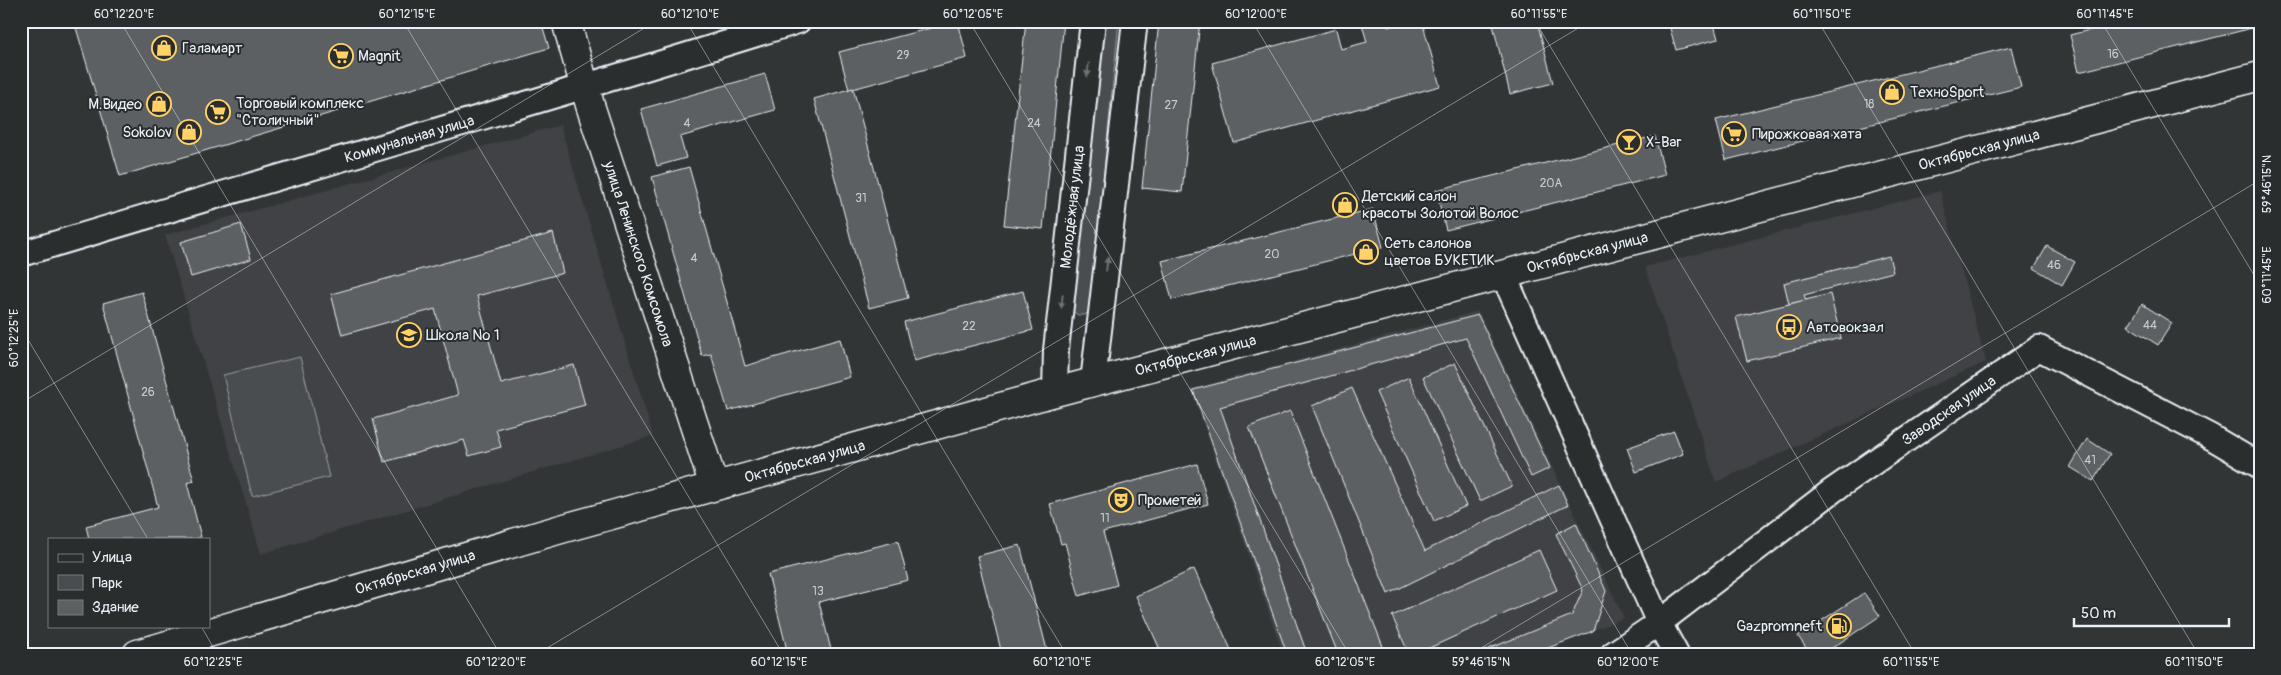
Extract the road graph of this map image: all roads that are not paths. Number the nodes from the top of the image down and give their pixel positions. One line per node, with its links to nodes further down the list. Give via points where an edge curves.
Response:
1 (566, 21): 6 (main road, улица Ленинского Комсомола)
2 (798, 21): 6 (street, Коммунальная улица)
3 (1093, 21): 10 (street, Молодёжная улица, one-way to 10, via 1056,350)
4 (1135, 21): 9 (street, one-way to 4)
5 (2260, 76): 8 (main road, Октябрьская улица)
6 (586, 88): 7 (street, Коммунальная улица); 12 (main road, улица Ленинского Комсомола)
7 (21, 254)
8 (1503, 274): 9 (main road, Октябрьская улица); 13 (street)
9 (1093, 382): 10 (main road, Октябрьская улица)
10 (1056, 392): 12 (main road, Октябрьская улица)
11 (2260, 466): 13 (street, Заводская улица, via 2211,437 2039,348 1832,491)
12 (714, 486): 14 (main road, Октябрьская улица)
13 (1659, 622): 15 (street); 16 (street)
14 (137, 654)
15 (1613, 654)
16 (1676, 654)

